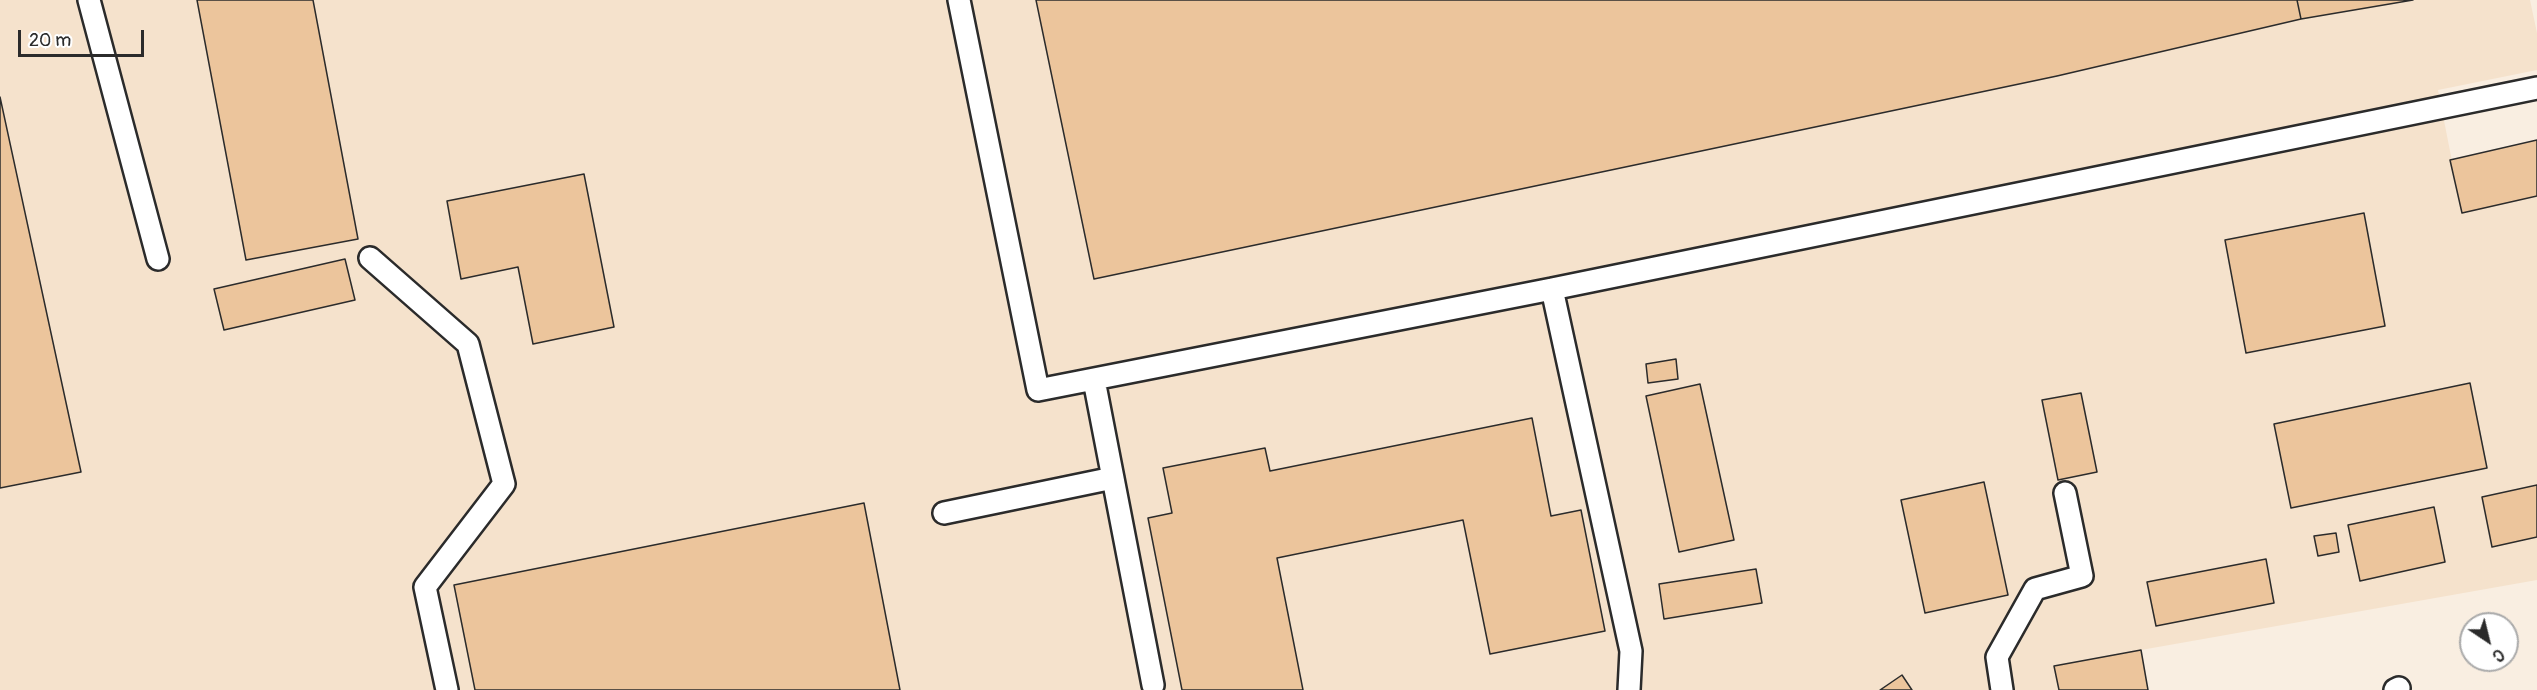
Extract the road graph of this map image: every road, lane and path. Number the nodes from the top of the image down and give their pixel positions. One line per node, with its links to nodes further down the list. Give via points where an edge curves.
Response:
1 (89, 0): 5 (lane)
2 (959, 0): 7 (lane, via 1038,390)
3 (2537, 88): 6 (lane)
4 (370, 258): 12 (lane, via 468,344 504,484 425,587)
5 (158, 259)
6 (1552, 289): 7 (lane); 13 (lane, via 1631,651)
7 (1094, 380): 8 (lane)
8 (1113, 478): 10 (lane); 11 (lane)
9 (2065, 493): 14 (lane, via 2082,576 2035,589 1997,657)
10 (944, 513)
11 (1152, 685)
12 (447, 690)
13 (1629, 690)
14 (2002, 690)

